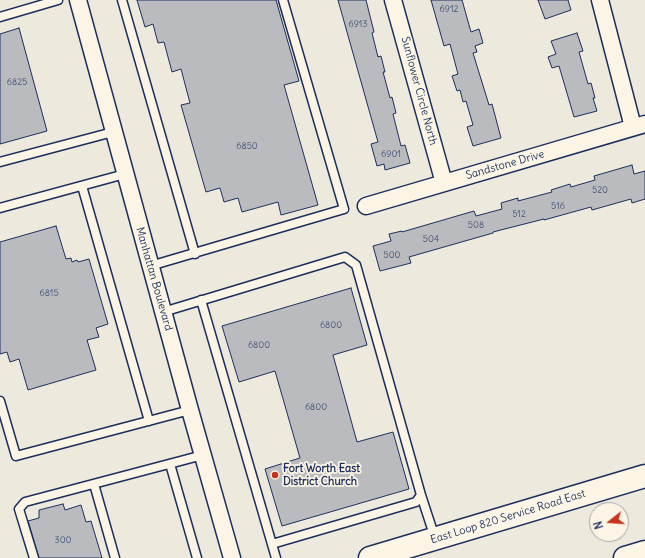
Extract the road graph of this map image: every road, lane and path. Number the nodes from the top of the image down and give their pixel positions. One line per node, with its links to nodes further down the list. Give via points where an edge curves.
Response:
1 (58, 0): 7 (lane)
2 (78, 0): 9 (street, Manhattan Boulevard)
3 (122, 0): 16 (lane)
4 (283, 0): 16 (lane, via 344,209)
5 (393, 0): 12 (street, Sunflower Circle North)
6 (600, 0): 8 (street)
7 (0, 17)
8 (639, 125): 12 (street, Sandstone Drive)
9 (113, 132): 10 (lane); 11 (street, Manhattan Boulevard)
10 (0, 162)
11 (125, 174): 13 (lane); 17 (street, Manhattan Boulevard)
12 (444, 183): 14 (street, Sandstone Drive)
13 (82, 186): 15 (lane); 22 (lane)
14 (366, 206)
15 (0, 208)
16 (195, 254): 17 (lane)
17 (150, 266): 19 (street, Manhattan Boulevard)
18 (201, 300): 19 (lane); 27 (lane, via 345,257 356,265); 29 (lane)
19 (163, 312): 21 (street, Manhattan Boulevard)
20 (0, 401): 22 (lane, via 16,456)
21 (190, 410): 22 (lane); 23 (street, Manhattan Boulevard)
22 (149, 421)
23 (203, 455): 24 (lane); 34 (street, Manhattan Boulevard)
24 (170, 464): 26 (lane); 33 (lane)
25 (645, 476): 28 (main road, East Loop 820 Service Road East)
26 (94, 484): 31 (lane, via 25,502 20,509); 32 (lane)
27 (421, 495): 28 (lane); 29 (lane, via 416,502)
28 (435, 538): 36 (main road, East Loop 820 Service Road East)
29 (272, 544): 35 (lane)
30 (645, 552): 37 (main road)
31 (34, 558)
32 (115, 558)
33 (197, 558)
34 (232, 558)
35 (276, 558)
36 (370, 558)
37 (624, 558)

